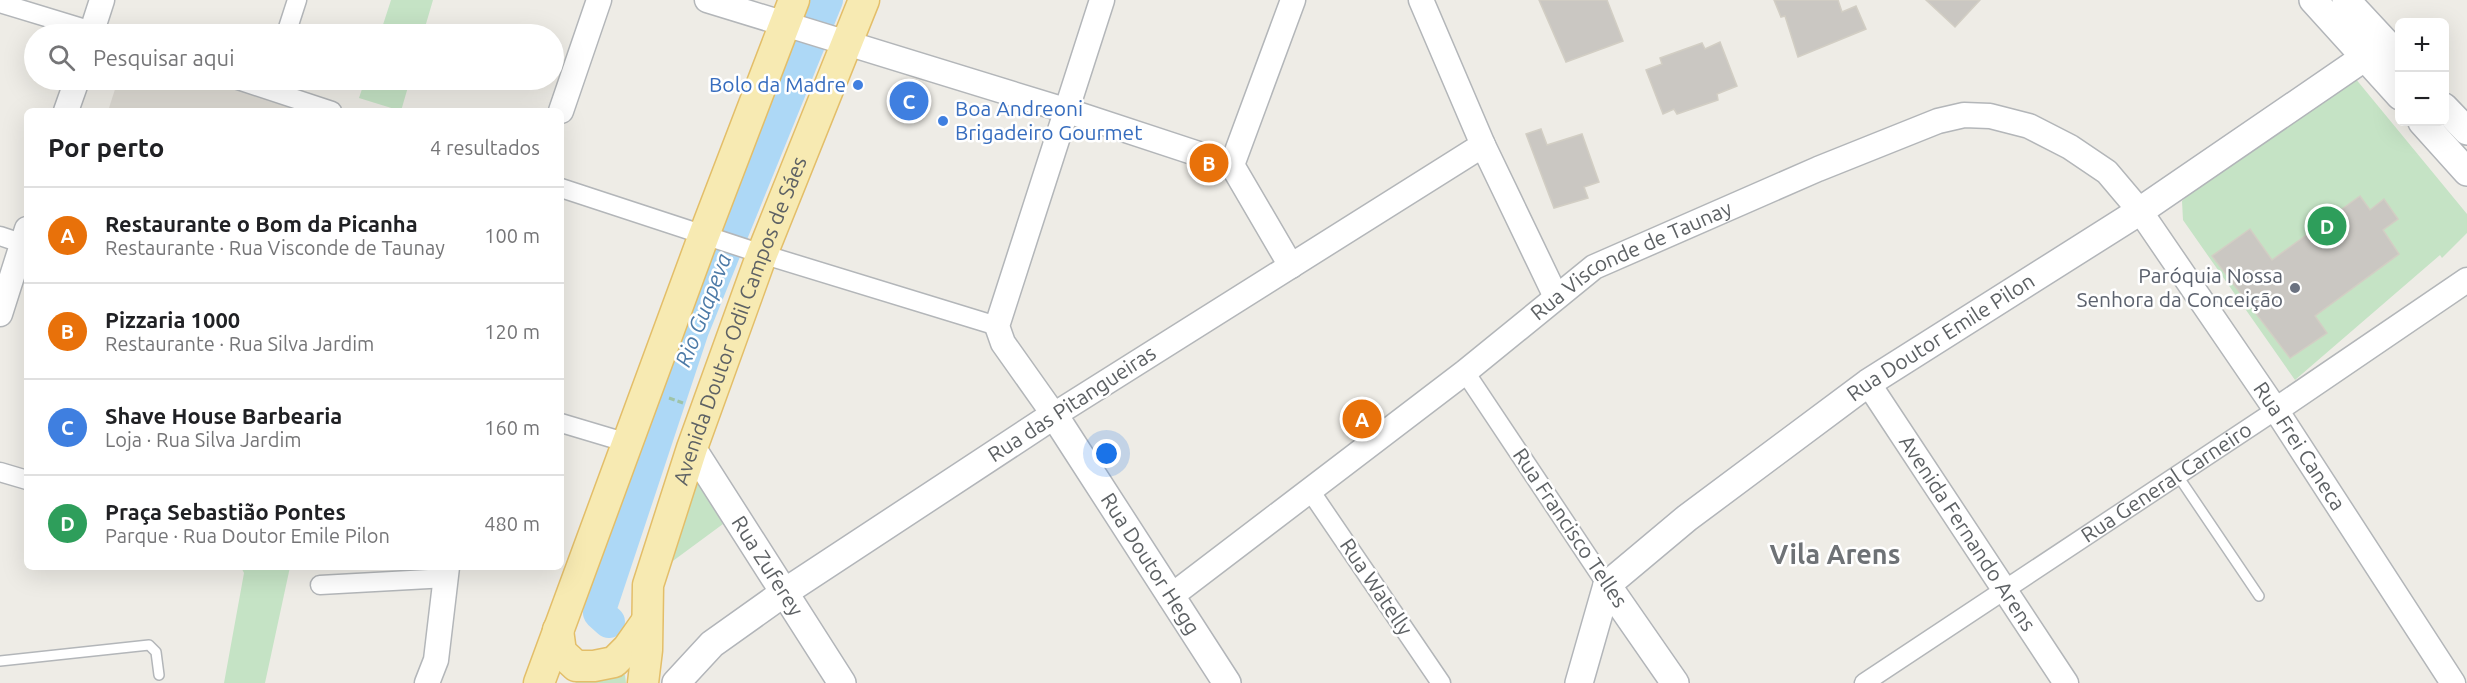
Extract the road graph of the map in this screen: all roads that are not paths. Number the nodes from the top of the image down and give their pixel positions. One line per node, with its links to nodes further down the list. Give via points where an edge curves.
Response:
1 (102, 0): 14 (street)
2 (297, 0): 15 (street)
3 (599, 0): 25 (street)
4 (707, 0): 12 (street)
5 (864, 0): 16 (main road, Avenida Doutor Odil Campos de Sáes)
6 (1102, 0): 26 (street)
7 (1293, 0): 29 (street)
8 (1421, 0): 28 (street)
9 (2313, 0): 18 (main road)
10 (2346, 0): 17 (main road)
11 (0, 3): 13 (street)
12 (793, 18): 16 (street); 33 (main road)
13 (66, 24)
14 (97, 24)
15 (289, 24)
16 (837, 40): 26 (street); 35 (main road, Avenida Doutor Odil Campos de Sáes)
17 (2395, 53)
18 (2365, 57): 19 (main road, via 2377,57); 22 (main road); 32 (main road, Rua Doutor Emile Pilon)
19 (2395, 68)
20 (73, 90): 23 (street)
21 (282, 90): 24 (street)
22 (2395, 90)
23 (67, 108)
24 (325, 108)
25 (562, 108)
26 (1068, 111): 29 (street); 40 (street)
27 (2426, 126): 30 (main road)
28 (1483, 145): 36 (street, Rua das Pitangueiras); 38 (street)
29 (1232, 165): 36 (street)
30 (2467, 172)
31 (564, 189): 33 (street)
32 (2140, 211): 38 (street, Rua Visconde de Taunay, via 2107,172 2070,147 2029,126 1990,116 1964,116 1938,121 1631,249 1594,267); 42 (main road, Rua Doutor Emile Pilon); 43 (street, Rua Frei Caneca)
33 (709, 237): 35 (street); 46 (main road)
34 (19, 238): 39 (street)
35 (757, 252): 40 (street); 47 (main road, Avenida Doutor Odil Campos de Sáes)
36 (1291, 266): 44 (street, Rua das Pitangueiras)
37 (2467, 280): 43 (street, Rua General Carneiro)
38 (1557, 297): 41 (street, Rua Visconde de Taunay)
39 (0, 314)
40 (997, 326): 44 (street, via 1003,343)
41 (1465, 372): 51 (street, Rua Visconde de Taunay); 54 (street, Rua Francisco Telles)
42 (1868, 383): 54 (main road, Rua Doutor Emile Pilon, via 1687,518); 55 (street, Avenida Fernando Arens)
43 (2276, 410): 49 (street, Rua General Carneiro); 75 (street, Rua Frei Caneca)
44 (1054, 415): 56 (main road, Rua das Pitangueiras); 58 (main road, Rua Doutor Hegg)
45 (564, 424): 46 (street)
46 (628, 442): 60 (main road)
47 (692, 448): 56 (main road, Rua Zuferey); 59 (main road, Avenida Doutor Odil Campos de Sáes, via 648,585)
48 (0, 472): 50 (street)
49 (2178, 476): 55 (street, Rua General Carneiro); 57 (lane)
50 (24, 479)
51 (1311, 492): 58 (street, Rua Visconde de Taunay); 71 (street, Rua Watelly)
52 (447, 573): 53 (street); 65 (street, via 436,660)
53 (320, 585)
54 (1607, 585): 64 (main road); 72 (main road, Rua Francisco Telles)
55 (2006, 590): 73 (street, Rua General Carneiro); 74 (street, Avenida Fernando Arens)
56 (785, 592): 68 (main road, Rua das Pitangueiras, via 712,644); 69 (main road, Rua Zuferey)
57 (2259, 596)
58 (1170, 597): 70 (main road, Rua Doutor Hegg)
59 (646, 621): 60 (main road, via 614,662 594,666 576,666 561,652); 67 (main road, Avenida Doutor Odil Campos de Sáes)
60 (558, 630): 66 (main road)
61 (0, 661): 63 (lane, via 149,645 156,652)
62 (2467, 673): 75 (street)
63 (159, 675)
64 (1579, 680)
65 (427, 683)
66 (539, 683)
67 (643, 683)
68 (676, 683)
69 (842, 683)
70 (1227, 683)
71 (1441, 683)
72 (1676, 683)
73 (1864, 683)
74 (2066, 683)
75 (2453, 683)

